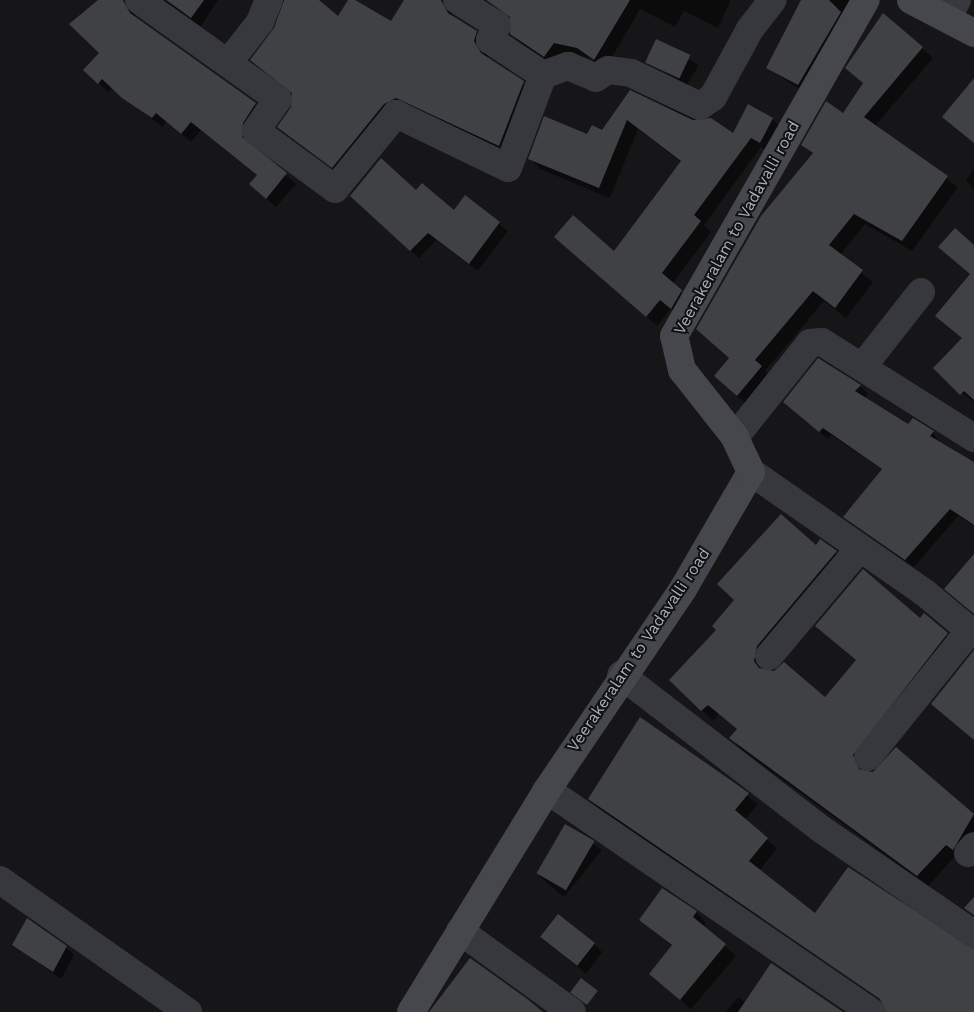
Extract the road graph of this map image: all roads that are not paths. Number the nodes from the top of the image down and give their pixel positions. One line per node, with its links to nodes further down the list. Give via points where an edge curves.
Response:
1 (139, 0): 9 (street)
2 (269, 0): 9 (street, via 260,22)
3 (458, 0): 10 (street, via 497,25 490,40)
4 (772, 0): 10 (street, via 750,29 713,97 700,106 631,73 608,70 596,78 568,66)
5 (866, 0): 13 (street, Veerakeralam to Vadavalli road, via 674,336 682,370)
6 (911, 0): 7 (street)
7 (952, 9): 8 (street)
8 (974, 33)
9 (228, 63): 10 (street, via 278,99 256,131 335,189 396,114 508,168)
10 (543, 75)
11 (921, 292): 12 (street)
12 (863, 366): 13 (street, via 822,342 810,343); 14 (street)
13 (735, 436): 15 (street, Veerakeralam to Vadavalli road)
14 (974, 438)
15 (751, 472): 16 (street); 19 (street, Veerakeralam to Vadavalli road, via 683,589)
16 (860, 548): 17 (street); 18 (street)
17 (972, 632): 20 (street)
18 (769, 656)
19 (620, 675): 21 (street, Veerakeralam to Vadavalli road); 24 (street, via 821,829)
20 (868, 757)
21 (547, 790): 23 (street, Veerakeralam to Vadavalli road); 25 (street)
22 (0, 880): 26 (street)
23 (460, 931): 27 (street, Veerakeralam to Vadavalli road); 28 (street)
24 (974, 934)
25 (837, 1003): 29 (street)
26 (188, 1012)
27 (411, 1012)
28 (572, 1012)
29 (871, 1012)

